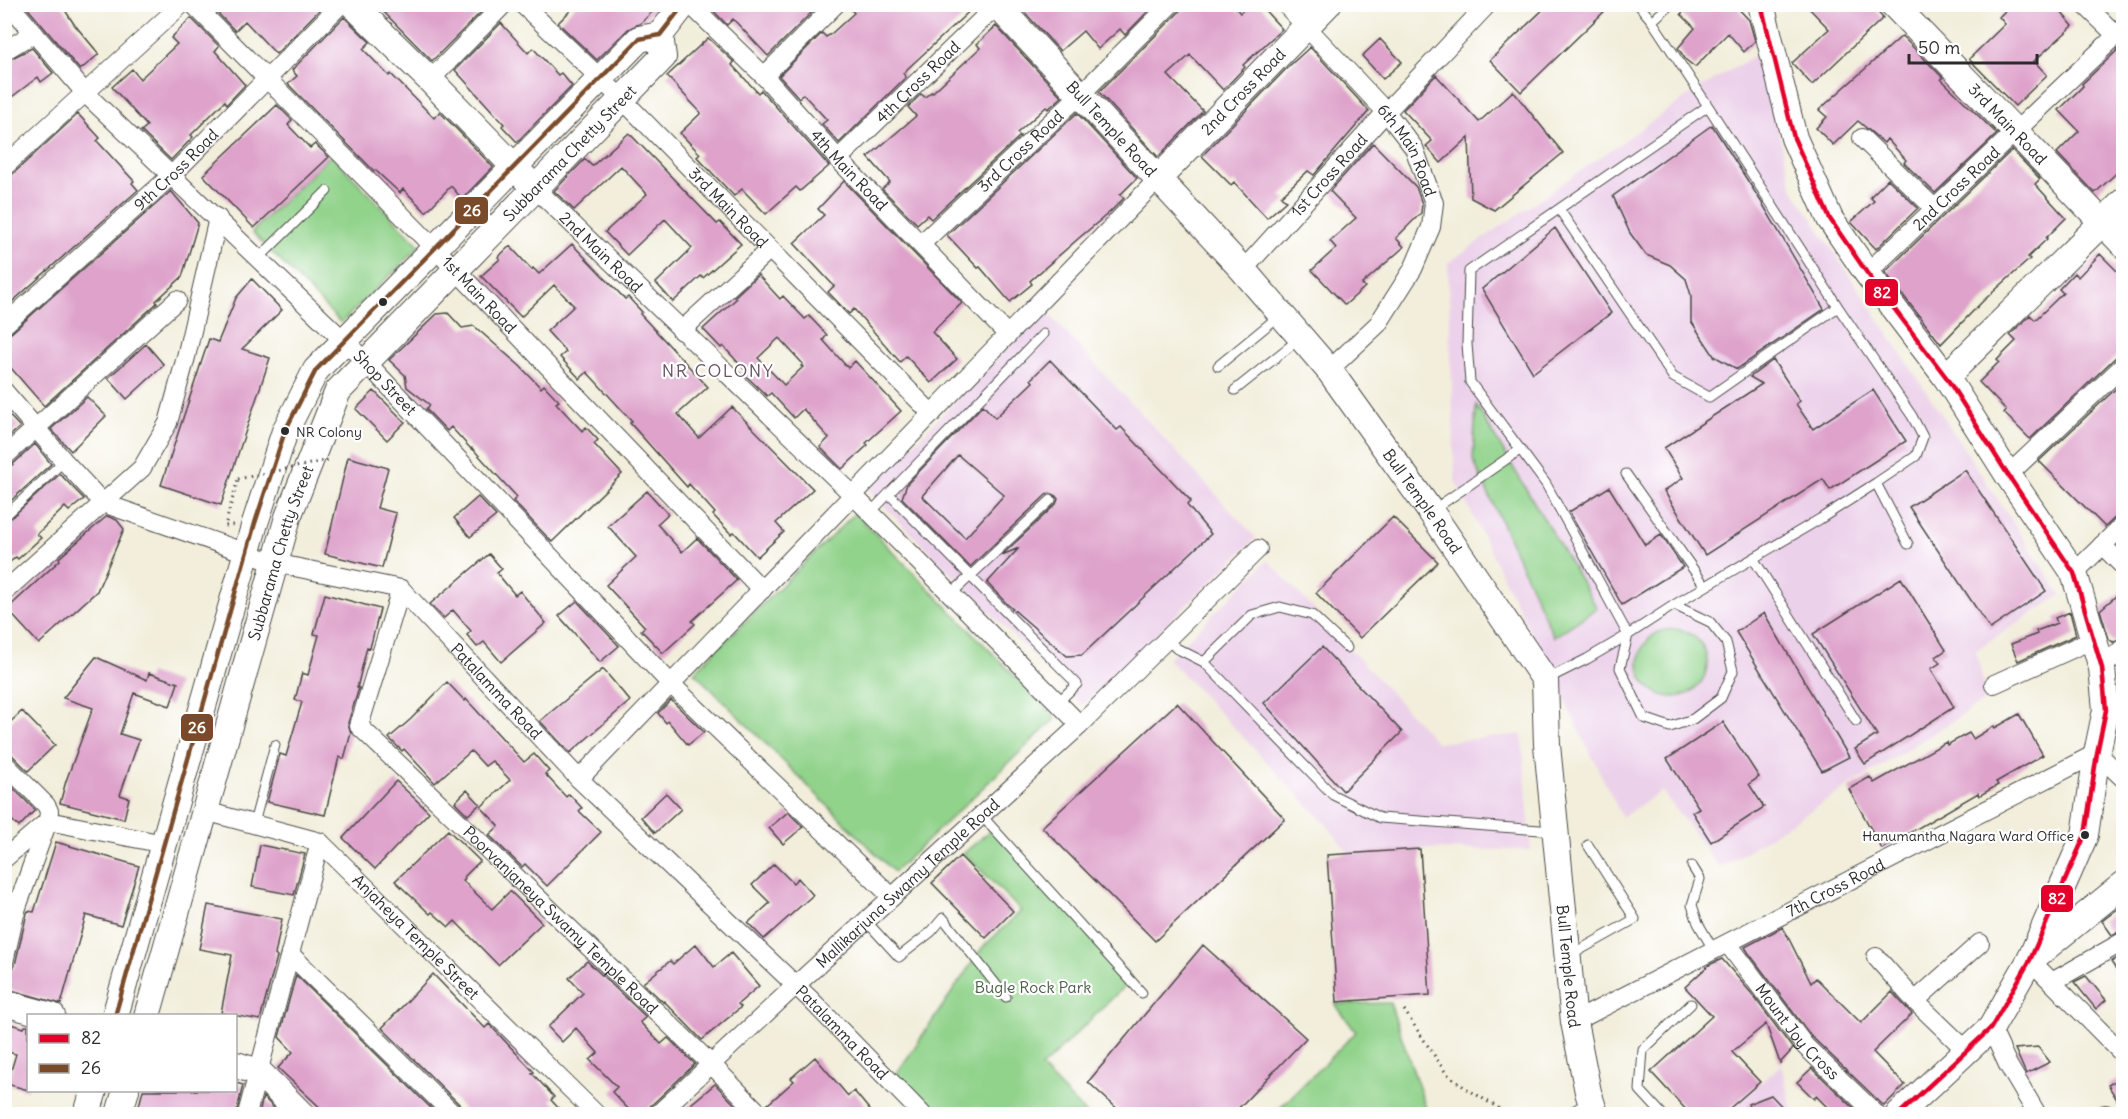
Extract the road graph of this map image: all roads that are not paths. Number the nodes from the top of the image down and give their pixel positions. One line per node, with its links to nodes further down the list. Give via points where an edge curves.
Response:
1 (9, 4): 24 (street, Shop Street)
2 (182, 4): 31 (street)
3 (193, 4): 28 (street, 1st Main Road)
4 (341, 4): 28 (street, 9th Cross Road)
5 (352, 4): 30 (main road, 2nd Main Road)
6 (504, 4): 30 (street)
7 (522, 4): 29 (street, 3rd Main Road)
8 (684, 4): 25 (main road)
9 (690, 4): 27 (street, 4th Main Road)
10 (836, 4): 27 (street)
11 (1171, 4): 32 (street, 3rd Cross Road)
12 (1285, 4): 22 (street, 6th Main Road)
13 (1328, 4): 22 (main road, 2nd Cross Road)
14 (1488, 4): 35 (street, 1st Cross Road)
15 (1638, 4): 21 (lane)
16 (1671, 4): 21 (lane)
17 (1761, 4): 57 (main road, via 1794,138 1830,219)
18 (1893, 4): 36 (main road, 3rd Main Road)
19 (2084, 4): 23 (street)
20 (997, 5): 32 (main road, Bull Temple Road); 38 (street, 4th Cross Road)
21 (1652, 21): 34 (lane)
22 (1306, 26): 35 (street, 6th Main Road); 42 (main road, 2nd Cross Road)
23 (2120, 31): 36 (street, 2nd Cross Road)
24 (34, 33): 26 (street); 31 (street, Shop Street)
25 (660, 35): 29 (main road, Subbarama Chetty Street, via 639,39); 33 (main road, Subbarama Chetty Street, via 663,57)
26 (4, 51)
27 (764, 76): 38 (street, 4th Main Road)
28 (268, 79): 41 (street, 9th Cross Road); 52 (street, 1st Main Road)
29 (601, 79): 33 (street, 3rd Main Road); 40 (main road, Subbarama Chetty Street)
30 (430, 80): 40 (main road, 2nd Main Road)
31 (86, 94): 39 (street); 41 (street, Shop Street)
32 (1081, 94): 42 (main road, Bull Temple Road); 50 (street, 3rd Cross Road)
33 (622, 99): 43 (main road, Subbarama Chetty Street); 53 (street, 3rd Main Road)
34 (1708, 105): 47 (lane); 59 (lane)
35 (1386, 112): 56 (street, 1st Cross Road); 70 (street, 6th Main Road, via 1414,148 1434,203 1431,227 1413,269 1378,324)
36 (2014, 131): 46 (street, 2nd Cross Road); 49 (main road, 3rd Main Road)
37 (1862, 138): 46 (street)
38 (838, 159): 50 (street, 4th Main Road)
39 (4, 167)
40 (514, 167): 43 (main road, 2nd Main Road); 52 (main road, Subbarama Chetty Street)
41 (172, 175): 48 (street, Shop Street); 61 (street, 9th Cross Road)
42 (1158, 179): 56 (main road, Bull Temple Road); 64 (street)
43 (535, 188): 55 (main road, Subbarama Chetty Street); 62 (street, 2nd Main Road)
44 (327, 190): 54 (lane)
45 (2124, 201): 49 (main road)
46 (1934, 208): 57 (street, 2nd Cross Road)
47 (1559, 209): 59 (lane, via 1673,377 1709,397); 76 (lane, via 1469,271 1470,382)
48 (218, 218): 54 (street, Shop Street); 85 (street, via 168,423 142,468)
49 (2102, 223): 51 (main road, 3rd Main Road); 71 (main road)
50 (921, 244): 64 (street, 4th Main Road)
51 (2124, 245)
52 (435, 248): 55 (street, 1st Main Road); 66 (main road, Subbarama Chetty Street)
53 (770, 249): 62 (street); 74 (street, 3rd Main Road)
54 (259, 258): 66 (street, Shop Street)
55 (456, 270): 67 (main road, Subbarama Chetty Street); 101 (street, 1st Main Road)
56 (1243, 270): 60 (main road, Bull Temple Road)
57 (1867, 273): 71 (main road)
58 (177, 300): 75 (street)
59 (1838, 307): 81 (lane, via 1923,437 1916,456)
60 (1281, 315): 65 (main road, Bull Temple Road); 69 (lane)
61 (4, 325)
62 (681, 331): 83 (street, 2nd Main Road)
63 (1043, 334): 82 (lane)
64 (1008, 335): 74 (street)
65 (1301, 337): 70 (main road, Bull Temple Road); 72 (lane)
66 (344, 340): 67 (street, Shop Street); 93 (main road, Subbarama Chetty Street, via 316,369 285,431)
67 (366, 362): 95 (main road, Subbarama Chetty Street, via 338,391 288,517); 113 (street, Shop Street)
68 (2124, 364): 80 (street)
69 (1218, 366)
70 (1329, 370): 86 (main road, Bull Temple Road)
71 (1946, 377): 80 (main road)
72 (1234, 390)
73 (4, 391): 75 (street)
74 (932, 414): 83 (street)
75 (36, 427): 77 (street); 78 (street)
76 (1521, 449): 86 (lane); 105 (lane, via 1546,484)
77 (4, 457)
78 (64, 461): 85 (street); 88 (lane)
79 (1626, 474): 99 (lane)
80 (2008, 475): 97 (main road)
81 (1876, 483): 90 (lane); 94 (lane)
82 (889, 494): 87 (lane); 98 (lane)
83 (853, 495): 87 (street); 101 (street)
84 (1051, 500): 98 (lane)
85 (104, 503): 93 (street); 102 (street)
86 (1431, 512): 112 (main road, Bull Temple Road)
87 (870, 513): 103 (street)
88 (4, 517)
89 (2124, 524): 91 (street)
90 (1908, 544)
91 (2102, 545): 96 (street); 97 (street)
92 (1258, 549): 106 (street, Mallikarjuna Swamy Temple Road)
93 (246, 554): 95 (street); 129 (main road, Subbarama Chetty Street)
94 (1753, 558): 99 (lane); 116 (lane)
95 (275, 563): 100 (street); 123 (main road, Subbarama Chetty Street)
96 (2124, 567)
97 (2074, 573): 107 (main road)
98 (970, 576): 103 (lane); 115 (lane, via 1077,684)
99 (1705, 586): 104 (lane)
100 (401, 589): 122 (street, Patalamma Road); 158 (street, Poorvanjaneya Swamy Temple Road, via 359,726)
101 (762, 590): 113 (street)
102 (4, 592)
103 (950, 595): 115 (street)
104 (1674, 604): 105 (lane); 105 (lane, via 1710,622 1726,642 1733,671 1721,698 1693,719 1670,726 1644,718 1620,668)
105 (1628, 635): 112 (lane)
106 (1166, 638): 110 (lane, via 1176,648); 117 (street, Mallikarjuna Swamy Temple Road)
107 (2094, 639): 111 (main road); 114 (street)
108 (2124, 647): 111 (street)
109 (1347, 648): 110 (lane, via 1312,615 1280,607 1252,615)
110 (1204, 662): 127 (lane, via 1333,795 1380,818)
111 (2102, 668): 119 (main road, via 2106,710)
112 (1545, 680): 127 (main road, Bull Temple Road)
113 (671, 684): 122 (street); 134 (street, Shop Street)
114 (1994, 684)
115 (1057, 703): 117 (street)
116 (1856, 721)
117 (1080, 725): 124 (street, Mallikarjuna Swamy Temple Road)
118 (275, 745): 126 (lane)
119 (2097, 753): 121 (street); 138 (street, 7th Cross Road); 142 (main road, via 2085,835)
120 (4, 763): 125 (street, via 46,806)
121 (2122, 774)
122 (579, 779): 145 (street, Patalamma Road)
123 (205, 811): 126 (street, Anjaheya Temple Street); 153 (main road, Subbarama Chetty Street)
124 (981, 815): 134 (street, Mallikarjuna Swamy Temple Road); 146 (lane)
125 (48, 821): 129 (street); 131 (street); 143 (street, via 16,910)
126 (254, 823): 128 (street, Anjaheya Temple Street)
127 (1556, 831): 140 (main road, Bull Temple Road)
128 (320, 842): 139 (street); 168 (street, Anjaheya Temple Street)
129 (164, 844): 152 (main road, Subbarama Chetty Street)
130 (1588, 845): 140 (lane, via 1635,919)
131 (4, 859)
132 (1692, 866): 138 (lane, via 1700,879 1692,906 1698,923)
133 (2124, 884): 142 (main road)
134 (892, 897): 135 (street, Mallikarjuna Swamy Temple Road)
135 (866, 921): 145 (street, Mallikarjuna Swamy Temple Road); 147 (lane, via 899,957 943,918)
136 (2124, 941): 144 (street)
137 (1980, 943): 148 (street)
138 (1721, 947): 154 (street, 7th Cross Road); 174 (street, Mount Joy Cross, via 1805,1046)
139 (290, 954): 159 (street); 167 (street)
140 (1568, 957): 154 (main road, Bull Temple Road)
141 (1876, 957): 148 (street)
142 (2030, 960): 144 (street); 155 (main road)
143 (4, 962)
144 (2052, 982): 157 (street)
145 (796, 985): 158 (street, Mallikarjuna Swamy Temple Road); 171 (street, Patalamma Road)
146 (1142, 993)
147 (1006, 997)
148 (1915, 1001): 156 (street)
149 (4, 1003): 151 (main road)
150 (1692, 1004): 173 (lane, via 1643,1050 1640,1090)
151 (45, 1014)
152 (116, 1014)
153 (148, 1014)
154 (1574, 1022): 162 (main road, Bull Temple Road)
155 (1991, 1028): 156 (main road); 176 (street)
156 (1967, 1051): 175 (main road)
157 (2124, 1055)
158 (712, 1065): 169 (street, Mallikarjuna Swamy Temple Road); 170 (street, Poorvanjaneya Swamy Temple Road)
159 (247, 1068): 165 (street); 166 (main road)
160 (93, 1092): 163 (main road)
161 (125, 1092): 164 (main road)
162 (1593, 1107): 172 (lane)
163 (87, 1114)
164 (119, 1114)
165 (248, 1114)
166 (301, 1114)
167 (453, 1114)
168 (597, 1114)
169 (658, 1114)
170 (760, 1114)
171 (921, 1114)
172 (1568, 1114)
173 (1662, 1114)
174 (1876, 1114)
175 (1899, 1114)
176 (2037, 1114)

